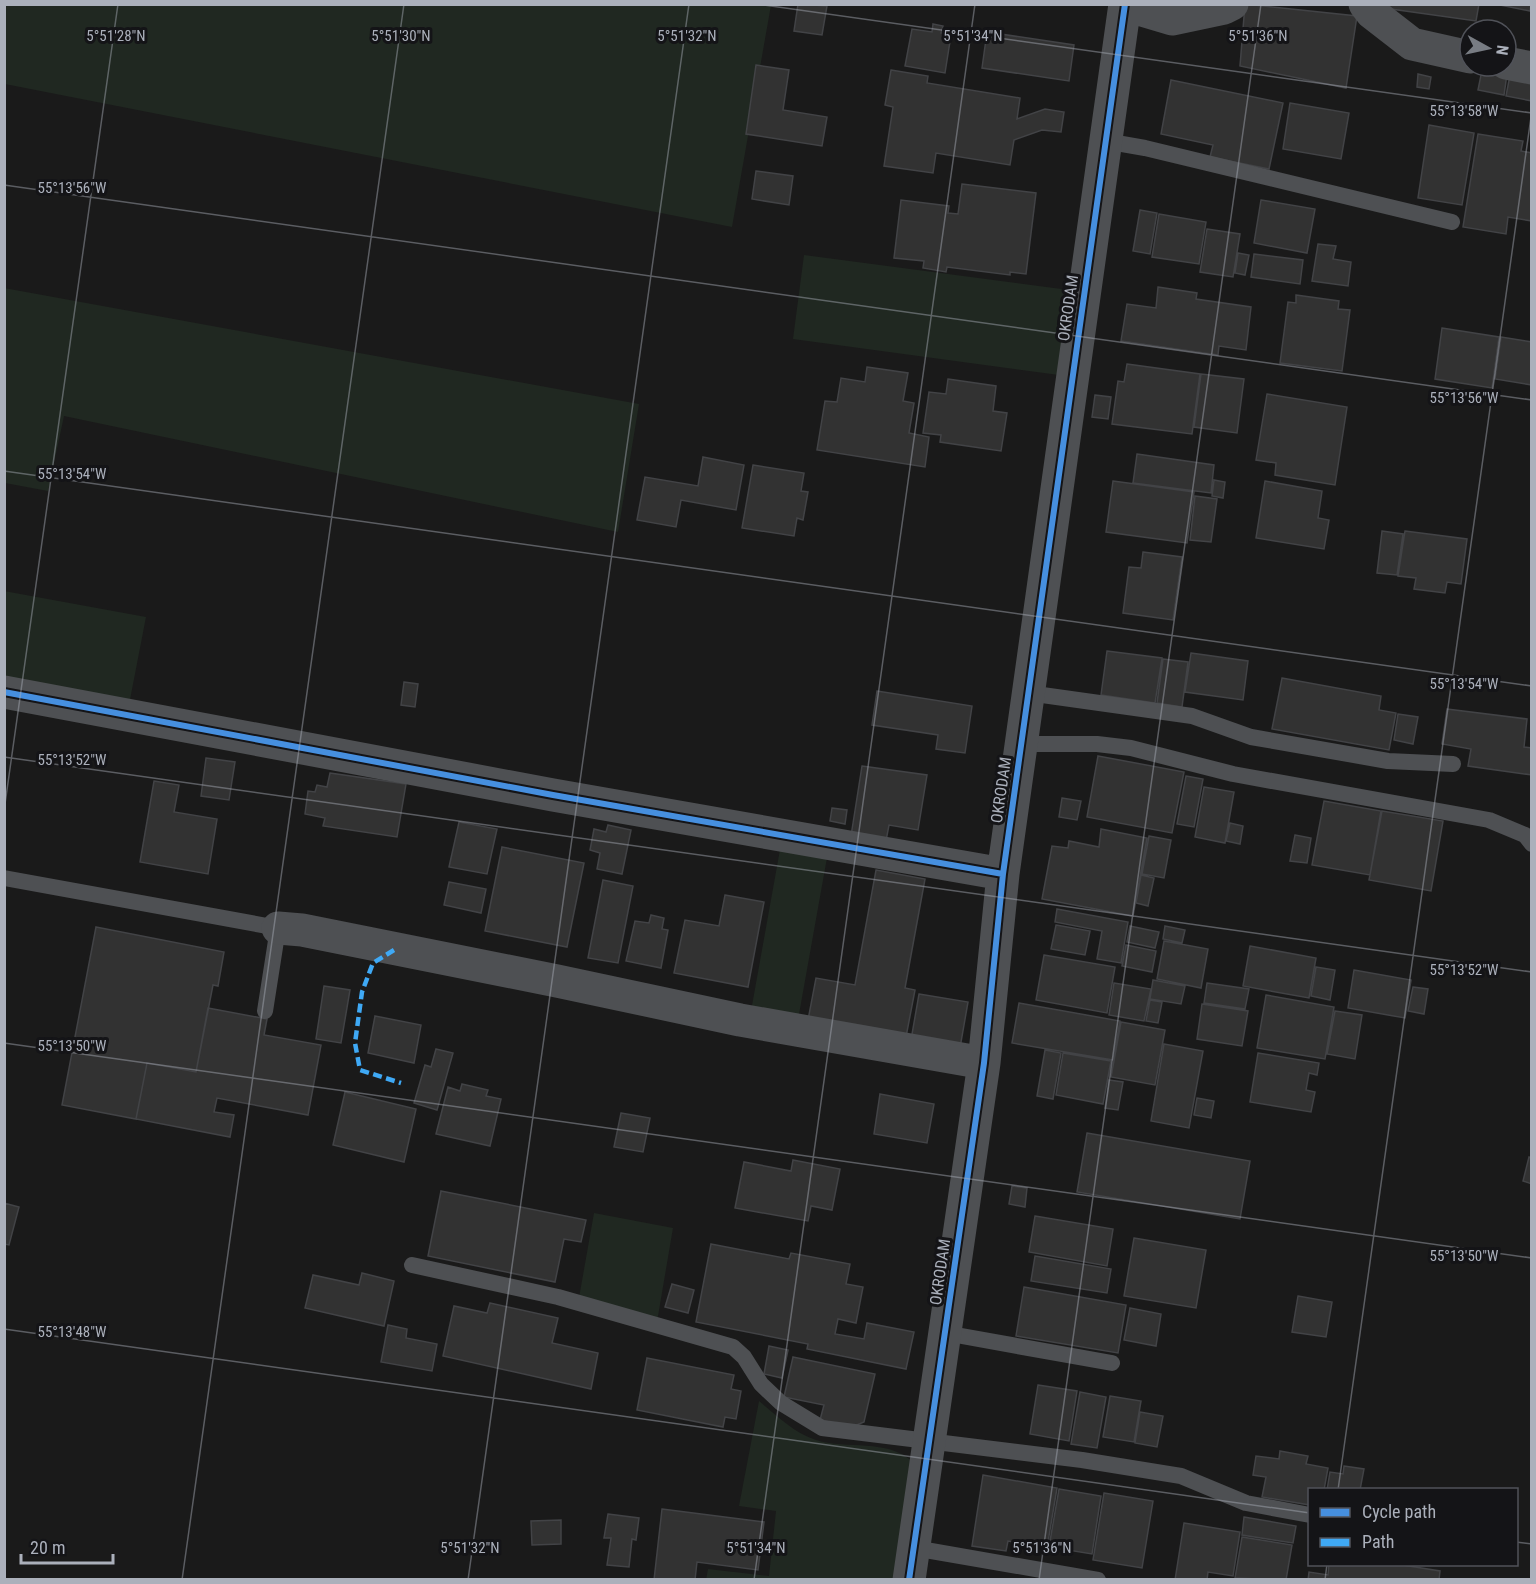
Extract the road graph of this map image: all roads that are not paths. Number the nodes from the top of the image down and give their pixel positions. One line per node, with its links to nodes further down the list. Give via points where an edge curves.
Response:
1 (1232, 4): 3 (street, via 1172,18)
2 (1365, 4): 4 (street, via 1412,44)
3 (1125, 5): 5 (street, OKRODAM)
4 (1458, 54)
5 (1105, 141): 6 (lane); 8 (street, OKRODAM)
6 (1452, 222)
7 (4, 692): 12 (street)
8 (1028, 693): 9 (street, OKRODAM); 10 (lane, via 1192,716 1251,737 1354,755)
9 (1020, 744): 11 (lane, via 1131,748 1233,774 1489,820 1526,835); 12 (street, OKRODAM)
10 (1453, 764)
11 (1532, 844)
12 (1003, 874): 16 (street, OKRODAM)
13 (4, 878): 14 (lane)
14 (278, 928): 15 (lane); 16 (street, via 740,1020)
15 (265, 1011)
16 (984, 1063): 18 (street, OKRODAM)
17 (412, 1265): 20 (lane, via 558,1298 733,1347 781,1403 822,1428)
18 (945, 1333): 19 (lane); 20 (street, OKRODAM)
19 (1112, 1364)
20 (931, 1440): 21 (lane, via 1181,1476 1246,1503); 22 (street, OKRODAM)
21 (1308, 1515)
22 (912, 1564): 23 (lane)
23 (1098, 1580)

